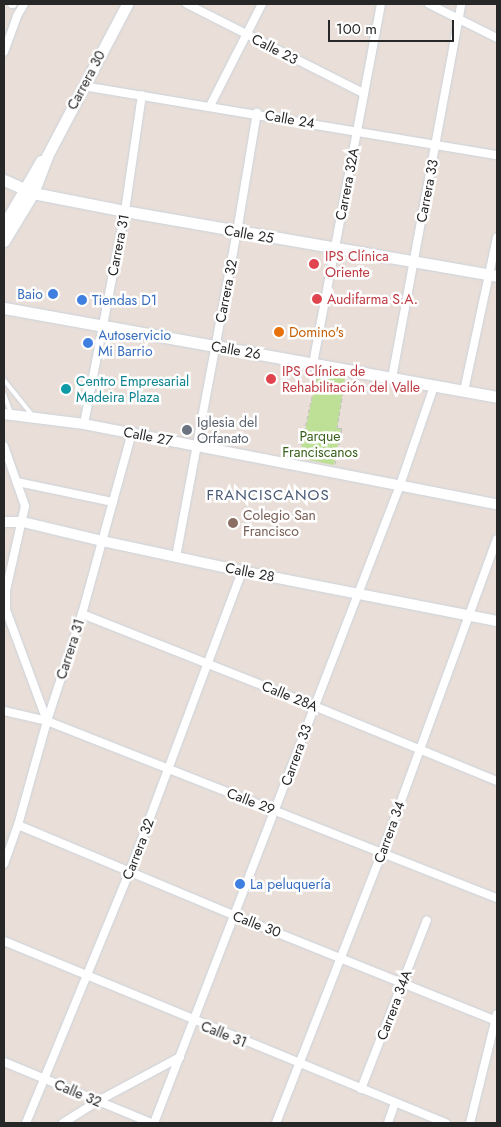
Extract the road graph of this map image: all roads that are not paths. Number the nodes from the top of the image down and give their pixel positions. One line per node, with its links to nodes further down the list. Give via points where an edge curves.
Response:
1 (24, 4): 11 (street)
2 (127, 4): 12 (main road, Carrera 30)
3 (187, 4): 9 (street, Calle 23)
4 (262, 4): 9 (street)
5 (381, 4): 13 (street, Carrera 32A)
6 (429, 4): 8 (street)
7 (461, 4): 8 (street, Carrera 33)
8 (458, 18): 10 (street); 18 (street, Carrera 33)
9 (247, 35): 13 (street, Calle 23); 15 (street)
10 (497, 38)
11 (4, 52)
12 (83, 86): 14 (street, Calle 24); 21 (main road, Carrera 30)
13 (363, 93): 17 (street, Carrera 32A)
14 (142, 95): 15 (street, Calle 24); 22 (street, Carrera 31)
15 (210, 106): 16 (street, Calle 24)
16 (257, 113): 17 (street, Calle 24); 24 (street, Carrera 32)
17 (357, 130): 18 (street, Calle 24); 27 (street, Carrera 32A)
18 (436, 143): 19 (street, Calle 24); 28 (street, Carrera 33)
19 (497, 155)
20 (4, 180): 21 (main road, Calle 25)
21 (29, 191): 22 (main road, Calle 25); 23 (main road, Carrera 30); 26 (main road, Carrera 30)
22 (125, 211): 24 (main road, Calle 25); 31 (street, Carrera 31)
23 (4, 225)
24 (237, 232): 27 (main road, Calle 25); 32 (street, Carrera 32)
25 (497, 237): 29 (street)
26 (4, 241)
27 (334, 249): 28 (main road, Calle 25); 33 (street, Carrera 32A)
28 (413, 263): 29 (main road, Calle 25); 34 (street, Carrera 33)
29 (494, 276): 37 (street)
30 (4, 308): 31 (main road, Calle 26)
31 (103, 326): 32 (main road, Calle 26); 42 (street, Carrera 31)
32 (216, 346): 33 (main road, Calle 26); 45 (street, Carrera 32)
33 (316, 364): 34 (main road, Calle 26)
34 (392, 378): 36 (main road, Calle 26)
35 (4, 380): 41 (lane)
36 (434, 386): 37 (main road, Calle 26); 47 (street, Carrera 33)
37 (464, 391): 39 (main road, Calle 26)
38 (4, 394): 40 (lane)
39 (497, 397)
40 (8, 414): 41 (street, Calle 27)
41 (34, 417): 42 (street, Calle 27)
42 (84, 424): 43 (street, Calle 27)
43 (132, 433): 45 (street, Calle 27); 48 (street, Carrera 31)
44 (4, 446): 46 (street)
45 (197, 446): 47 (street, Calle 27); 54 (street, Carrera 32)
46 (17, 482): 48 (street); 51 (street, via 25,506)
47 (400, 485): 49 (street, Calle 27); 56 (street, Carrera 33)
48 (114, 502): 53 (street, Carrera 31)
49 (497, 504)
50 (4, 522): 51 (street, Calle 28)
51 (23, 522): 53 (street, Calle 28); 63 (street, via 8,580 6,610)
52 (497, 539): 58 (street, Carrera 34)
53 (102, 541): 54 (street, Calle 28); 57 (street, Carrera 31)
54 (176, 557): 55 (street, Calle 28)
55 (242, 571): 56 (street, Calle 28); 60 (street, Carrera 32)
56 (357, 593): 58 (street, Calle 28); 61 (street, Carrera 33)
57 (82, 614): 60 (street, Calle 28A); 63 (street, Carrera 31)
58 (468, 615): 59 (street, Calle 28); 64 (street, Carrera 34)
59 (497, 621)
60 (208, 664): 61 (street, Calle 28A); 65 (street, Carrera 32)
61 (314, 706): 64 (street, Calle 28A); 67 (street, Carrera 33)
62 (4, 711): 63 (street, Calle 29)
63 (47, 721): 65 (street, Calle 29); 68 (street, Carrera 31)
64 (419, 748): 66 (street, Calle 28A); 69 (street, Carrera 34)
65 (168, 769): 67 (street, Calle 29); 71 (street, Carrera 32)
66 (497, 781)
67 (275, 811): 69 (street, Calle 29); 73 (street, Carrera 33)
68 (18, 825): 70 (street, Carrera 31); 71 (street, Calle 30)
69 (382, 853): 72 (street, Calle 29); 76 (street, Carrera 34)
70 (4, 864)
71 (130, 871): 73 (street, Calle 30); 77 (street, Carrera 32)
72 (497, 898)
73 (233, 915): 76 (street, Calle 30); 80 (street, Carrera 33)
74 (427, 920): 78 (street, Carrera 34A)
75 (4, 941): 77 (street, Calle 31)
76 (342, 957): 78 (street, Calle 30); 83 (street, Carrera 34)
77 (88, 975): 80 (street, Calle 31); 84 (street, Carrera 32)
78 (404, 982): 79 (street, Calle 30); 85 (street, Carrera 34A)
79 (497, 1019): 94 (street)
80 (194, 1021): 81 (street, Carrera 33); 83 (street, Calle 31)
81 (180, 1057): 86 (street); 90 (street, Carrera 33)
82 (4, 1062): 84 (street, Calle 32)
83 (298, 1064): 85 (street, Calle 31); 91 (street, Carrera 34)
84 (44, 1079): 86 (street, Calle 32); 88 (street, Carrera 32)
85 (361, 1089): 87 (street, Calle 31)
86 (98, 1101): 89 (street); 90 (street, Calle 32)
87 (395, 1103): 92 (street); 93 (street, Calle 31)
88 (26, 1123)
89 (63, 1123)
90 (152, 1123)
91 (276, 1123)
92 (388, 1123)
93 (446, 1123)
94 (470, 1123)

